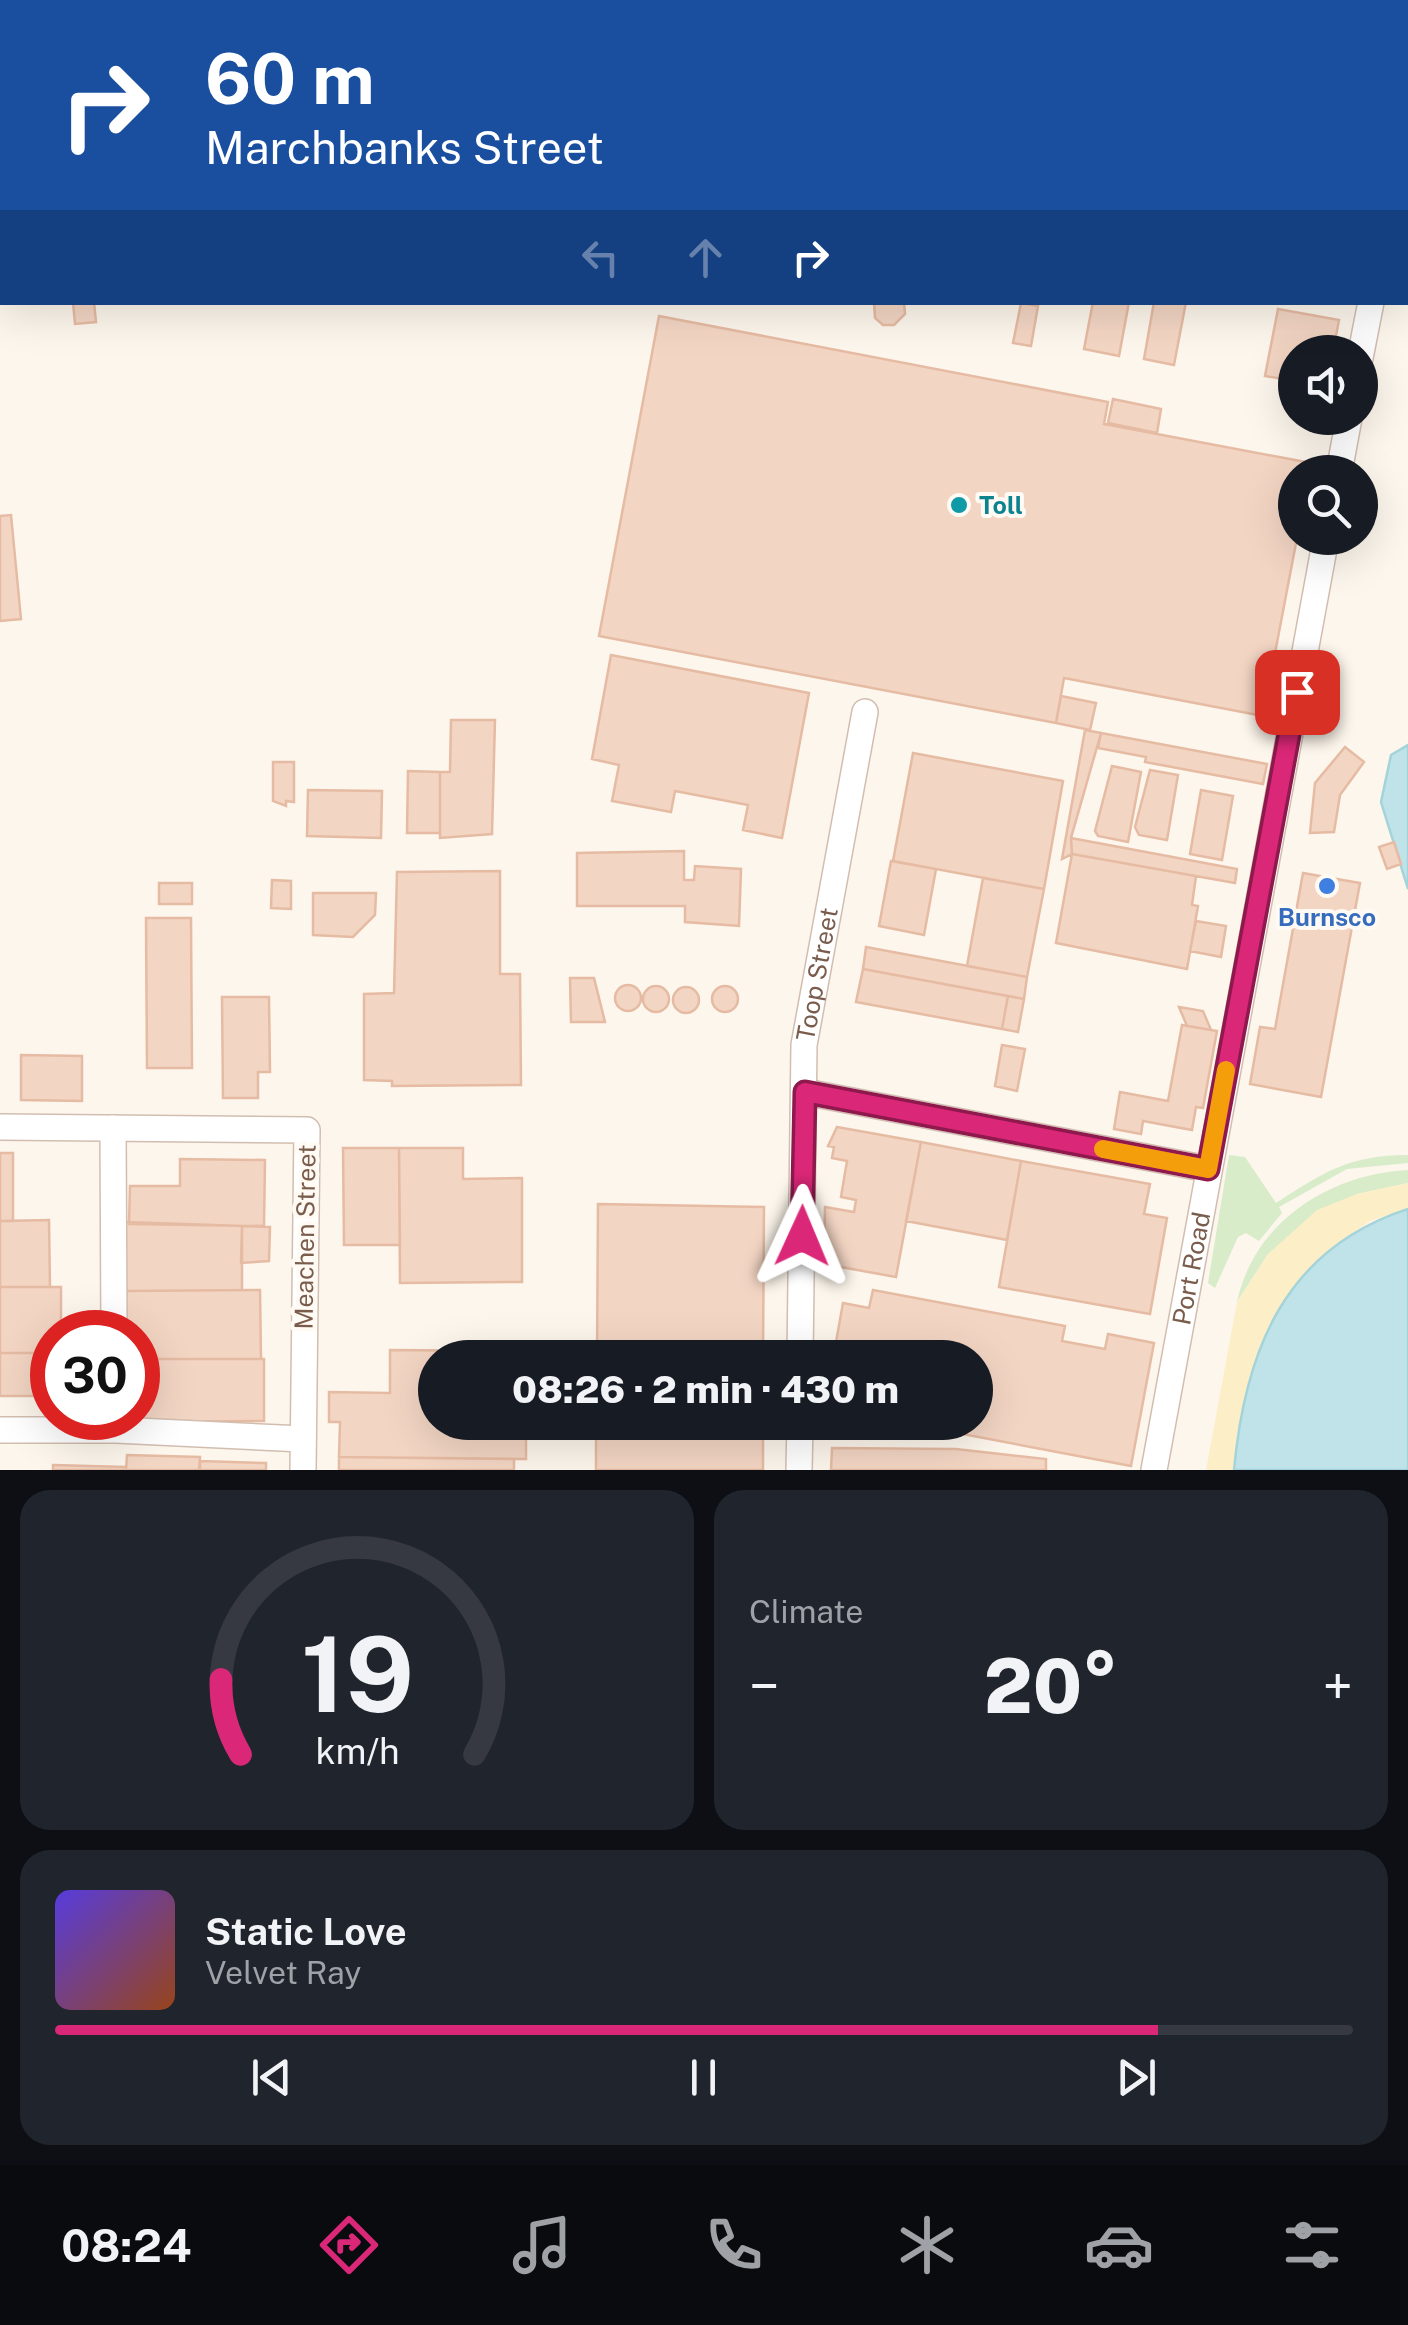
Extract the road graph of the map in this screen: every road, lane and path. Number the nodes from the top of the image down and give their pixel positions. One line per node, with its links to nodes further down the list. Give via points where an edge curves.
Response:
1 (1369, 305): 2 (street)
2 (1364, 335)
3 (1323, 555): 8 (street, Port Road)
4 (865, 712): 5 (street, Toop Street, via 804,1045)
5 (805, 1092): 8 (street); 10 (street, Toop Street)
6 (0, 1127): 7 (street, Meachen Street)
7 (113, 1128): 9 (street); 14 (street, Meachen Street, via 306,1130)
8 (1208, 1169): 18 (street, Port Road)
9 (114, 1310)
10 (800, 1340)
11 (30, 1428): 13 (street)
12 (160, 1428): 14 (street)
13 (0, 1430)
14 (303, 1439): 16 (street, Meachen Street)
15 (800, 1440): 17 (street)
16 (302, 1470)
17 (799, 1470)
18 (1154, 1470)

